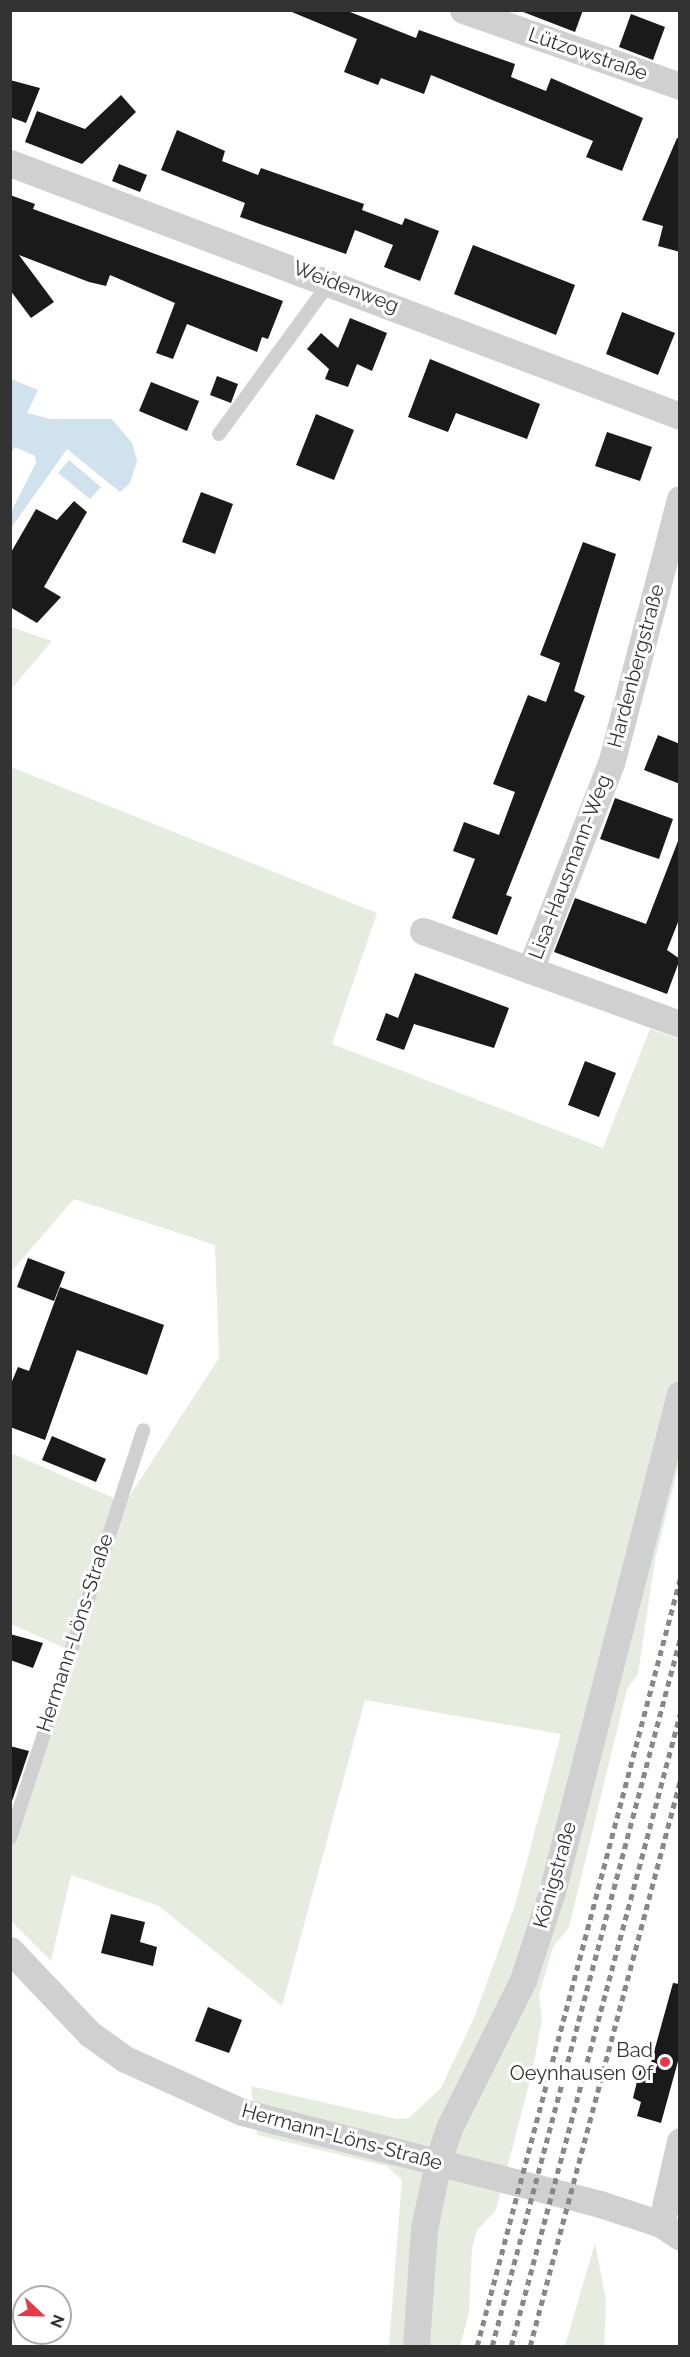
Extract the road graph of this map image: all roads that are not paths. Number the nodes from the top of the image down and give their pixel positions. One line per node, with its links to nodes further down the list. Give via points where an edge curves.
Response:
1 (463, 10): 2 (street, Lützowstraße)
2 (680, 86)
3 (10, 163): 4 (street, Weidenweg)
4 (331, 280): 5 (street, Weidenweg); 6 (lane)
5 (680, 416)
6 (219, 434)
7 (680, 499): 8 (street, Hardenbergstraße)
8 (611, 763): 10 (street, Lisa-Hausmann-Weg)
9 (423, 931): 10 (street, Lisa-Hausmann-Weg)
10 (530, 970): 11 (street, Lisa-Hausmann-Weg)
11 (680, 1024)
12 (680, 1394): 17 (street, Königstraße, via 552,1892 523,1980 450,2126)
13 (143, 1430): 14 (lane, Hermann-Löns-Straße)
14 (10, 1838)
15 (10, 1950): 17 (street, Hermann-Löns-Straße, via 90,2034 125,2060 242,2112)
16 (680, 2141): 18 (street)
17 (438, 2162): 18 (street, Hermann-Löns-Straße); 19 (street, Königstraße, via 424,2229)
18 (670, 2231)
19 (416, 2346)

